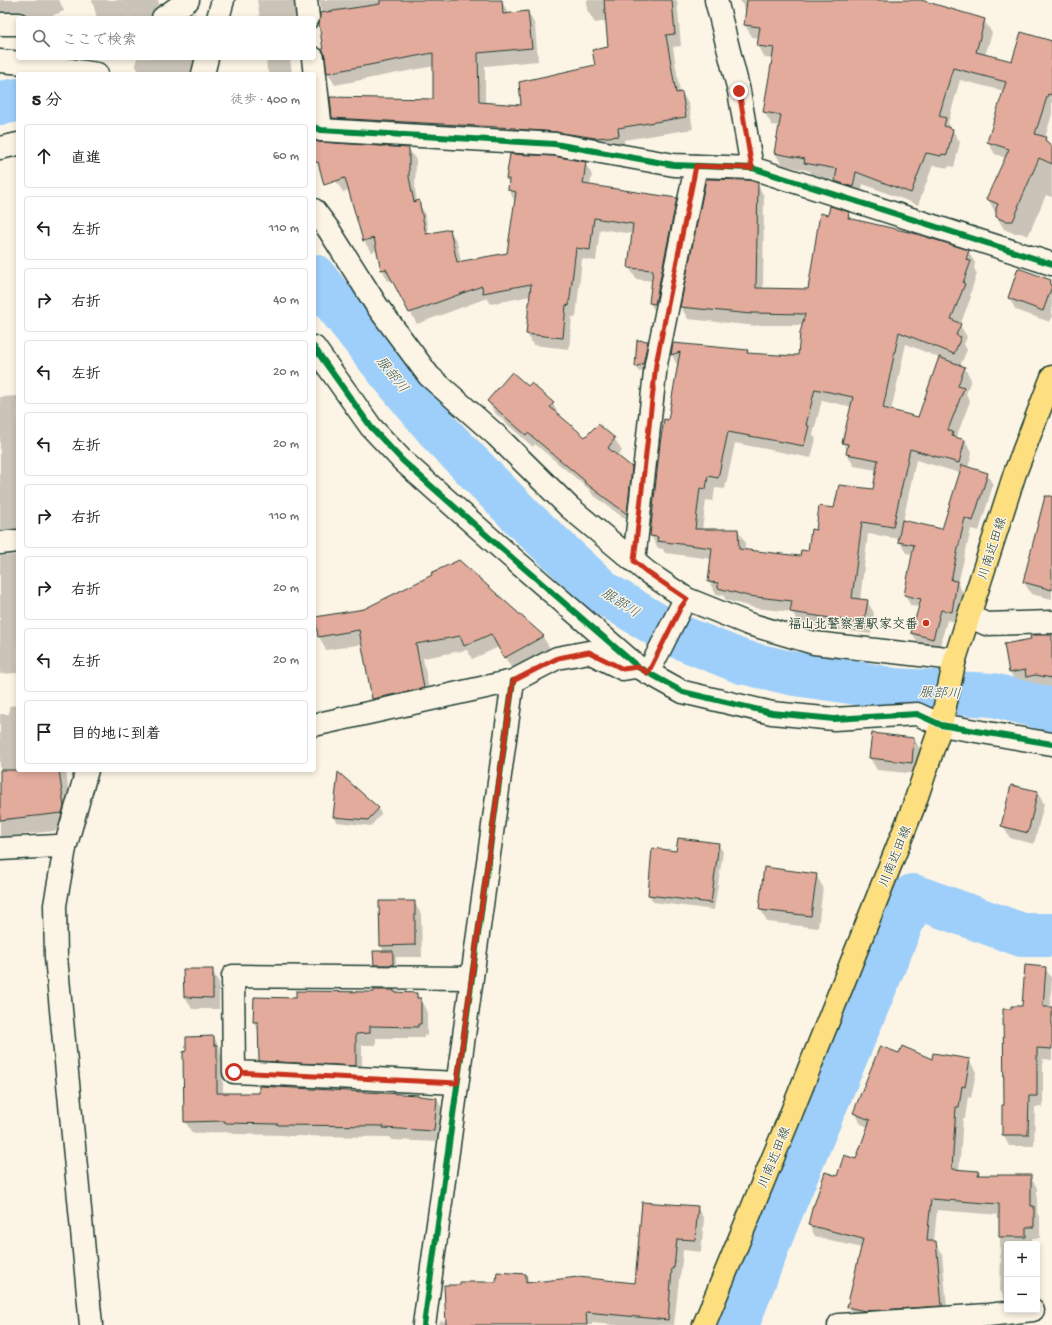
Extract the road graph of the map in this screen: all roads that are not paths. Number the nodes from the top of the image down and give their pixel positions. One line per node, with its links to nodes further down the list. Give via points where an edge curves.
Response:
1 (188, 0): 5 (street)
2 (223, 0): 6 (street)
3 (306, 0): 7 (street)
4 (716, 0): 23 (street, via 739,91)
5 (166, 16)
6 (219, 16)
7 (308, 16)
8 (0, 24): 9 (street)
9 (16, 24)
10 (206, 60): 14 (street)
11 (313, 60): 15 (street)
12 (0, 61): 13 (street)
13 (84, 72)
14 (204, 72)
15 (314, 72)
16 (316, 100): 17 (street)
17 (318, 128): 22 (street, via 555,144 674,165)
18 (16, 132): 19 (street)
19 (0, 134)
20 (16, 144): 21 (street)
21 (0, 148)
22 (696, 166): 23 (street); 30 (street, via 656,364)
23 (752, 168): 25 (street)
24 (316, 213): 30 (street, via 376,306 429,376 497,436 570,507)
25 (1052, 264)
26 (316, 350): 35 (street, via 371,427 403,461 502,549)
27 (1052, 377): 32 (main road, 川南近田線, via 1015,473)
28 (16, 541): 29 (street)
29 (0, 543)
30 (634, 561): 31 (street)
31 (684, 603): 34 (street, via 814,643); 35 (street)
32 (969, 616): 33 (street, via 986,624); 34 (main road, 川南近田線)
33 (1052, 622)
34 (954, 663): 37 (main road, 川南近田線)
35 (647, 667): 36 (street, via 623,669 589,652 558,658); 37 (street, via 683,692 772,713 834,719 917,714)
36 (513, 681): 38 (street); 43 (street)
37 (942, 718): 39 (street); 50 (main road, 川南近田線, via 913,808)
38 (316, 725)
39 (1052, 744)
40 (86, 772): 41 (street)
41 (65, 848): 42 (street, via 57,846); 48 (street, via 55,905 56,958)
42 (0, 849)
43 (471, 978): 44 (street); 44 (street, via 232,976 234,1072)
44 (457, 1083): 49 (street)
45 (1052, 1308): 46 (street)
46 (1040, 1310)
47 (1006, 1313): 51 (street)
48 (91, 1325)
49 (424, 1325)
50 (704, 1325)
51 (839, 1325)

